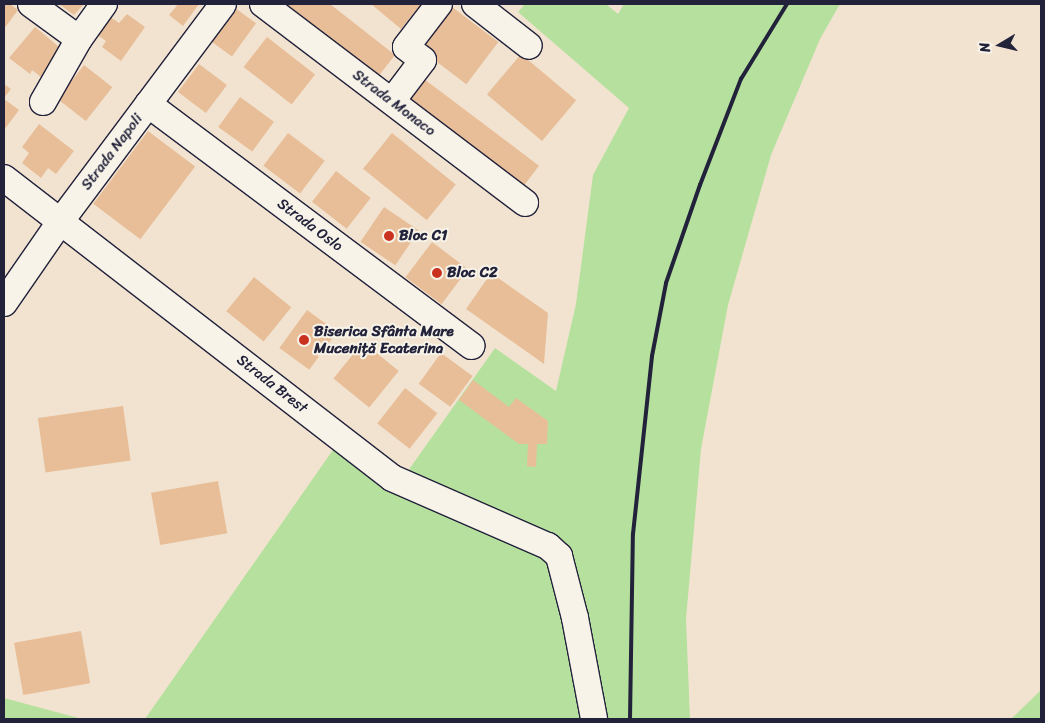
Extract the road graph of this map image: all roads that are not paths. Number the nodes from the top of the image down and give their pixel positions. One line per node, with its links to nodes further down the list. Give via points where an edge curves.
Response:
1 (31, 4): 7 (street)
2 (104, 4): 7 (street)
3 (223, 4): 11 (street, Strada Napoli)
4 (263, 4): 9 (street, Strada Monaco)
5 (439, 4): 9 (street, via 406,47 423,60)
6 (475, 4): 8 (street)
7 (80, 39): 10 (street)
8 (528, 46)
9 (392, 101): 13 (street, Strada Monaco)
10 (43, 102)
11 (148, 104): 14 (street, Strada Napoli); 16 (street, Strada Oslo)
12 (4, 178): 14 (street, Strada Brest)
13 (525, 203)
14 (60, 222): 15 (street, Strada Napoli); 17 (street, Strada Brest, via 392,478 548,546 559,556 575,618)
15 (4, 303)
16 (472, 346)
17 (594, 719)

